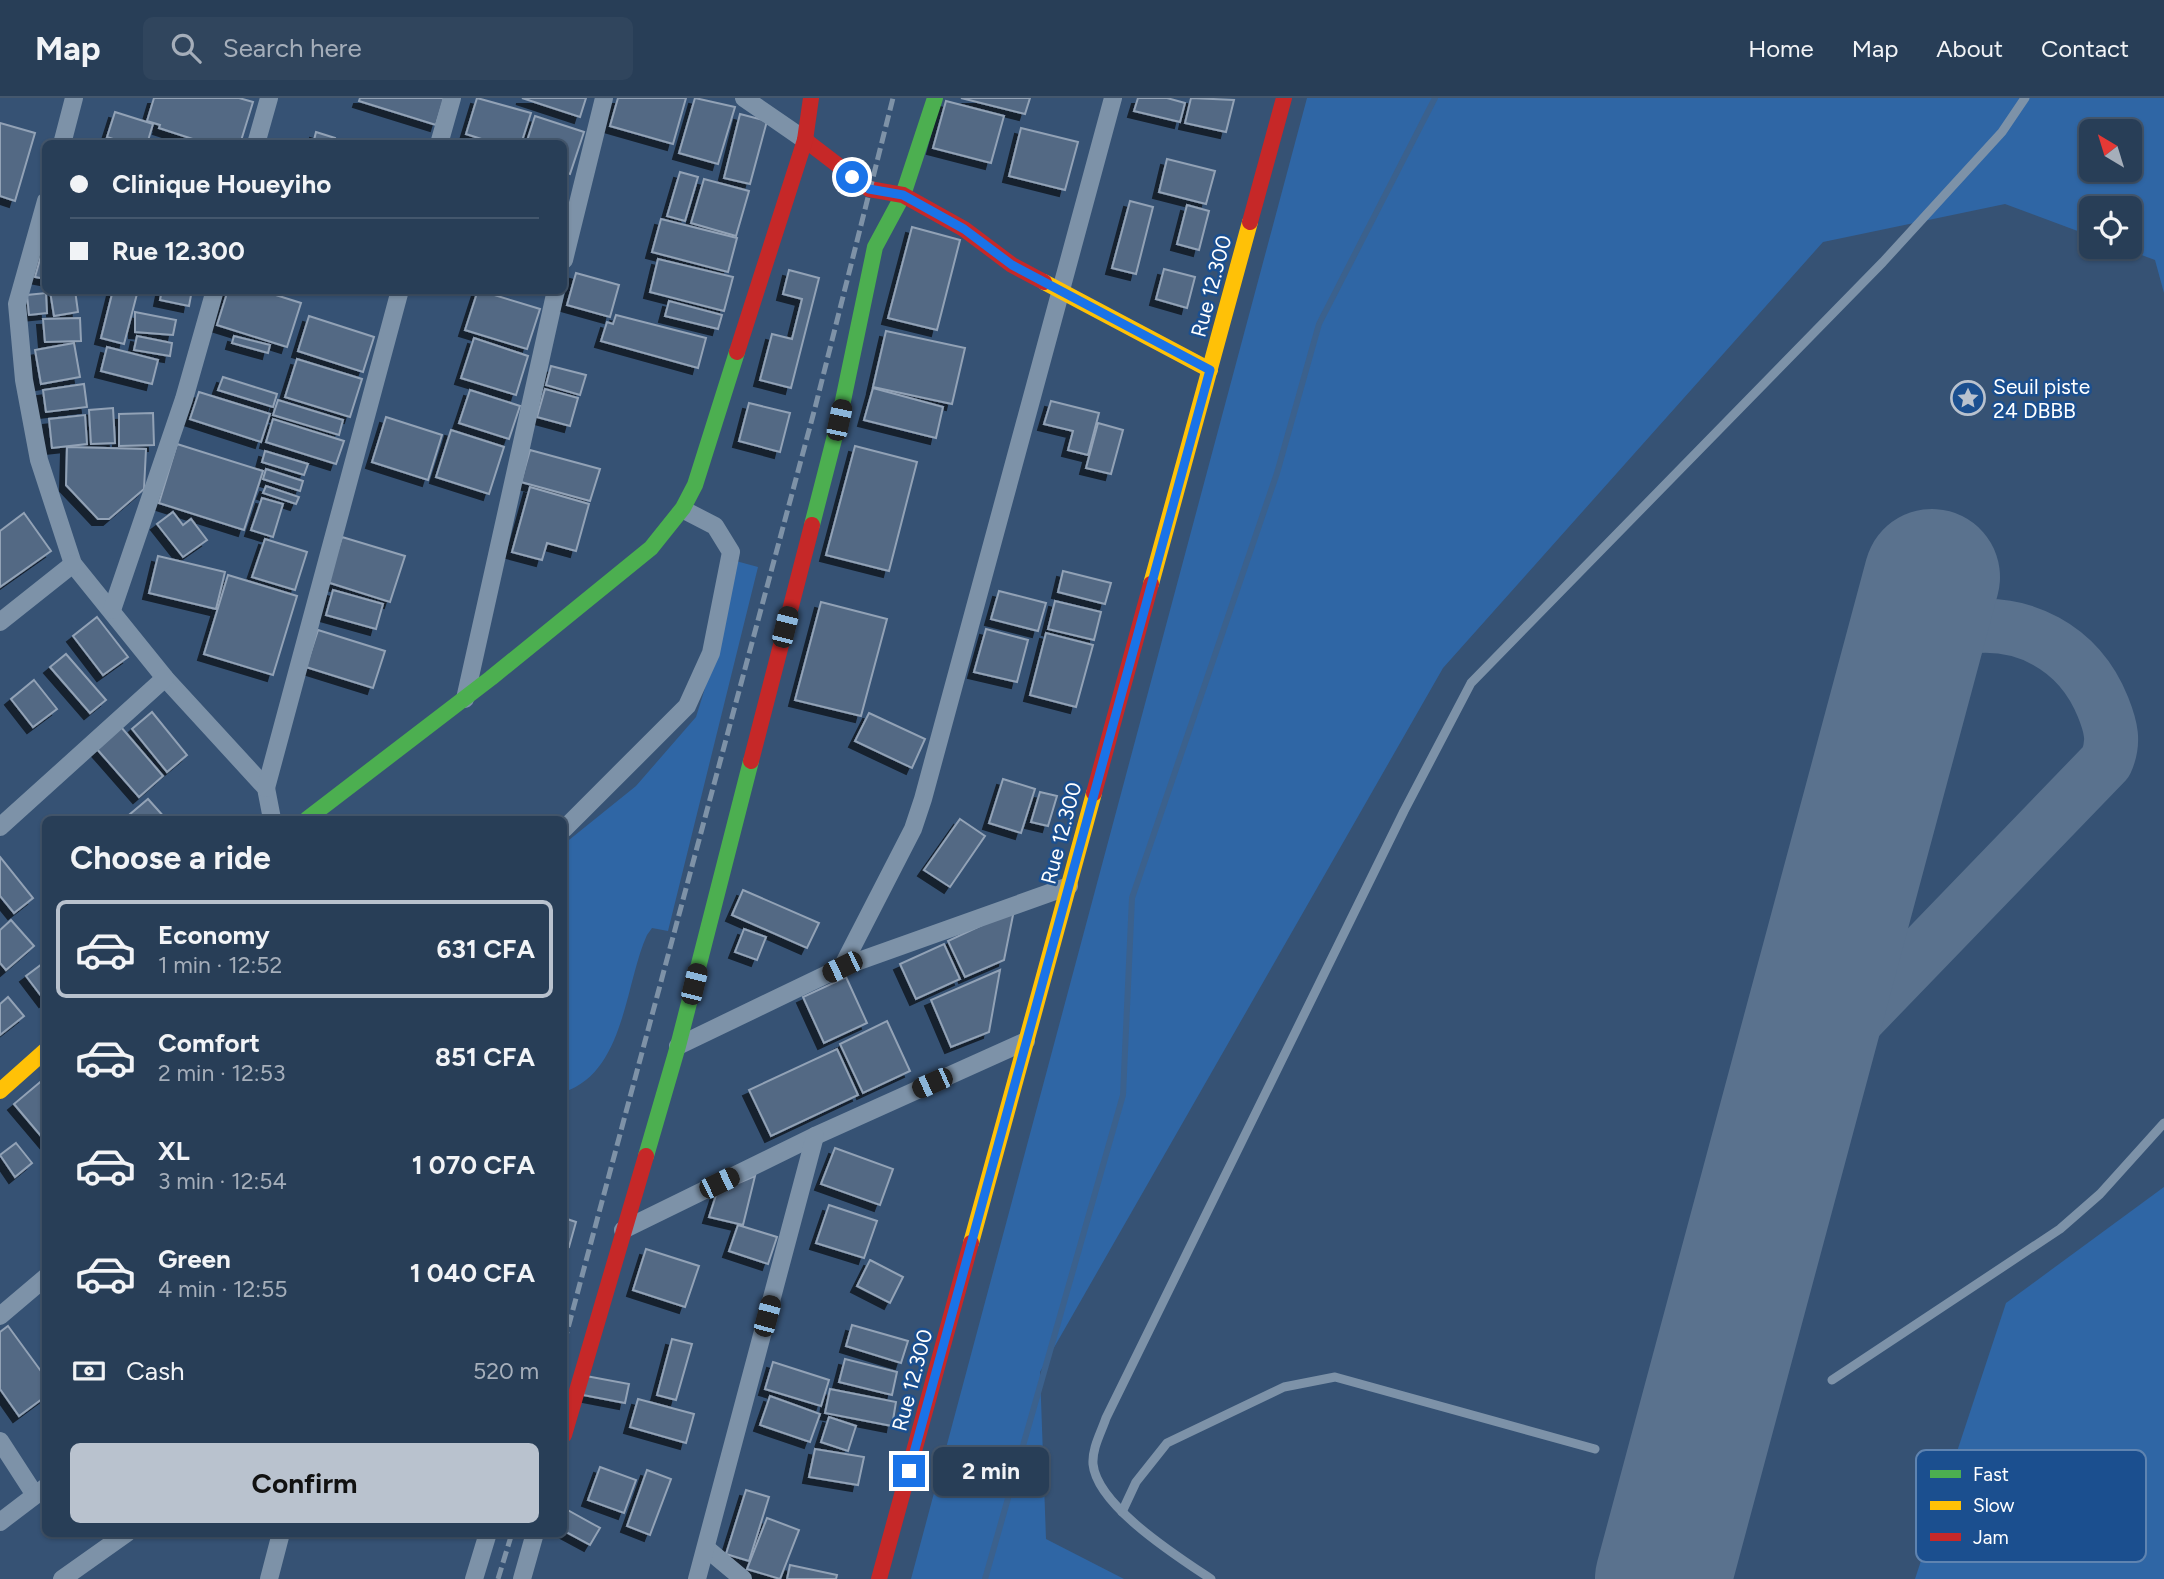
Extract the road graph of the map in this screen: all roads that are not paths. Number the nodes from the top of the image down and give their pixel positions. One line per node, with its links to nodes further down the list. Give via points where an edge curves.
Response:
1 (74, 98): 11 (street)
2 (269, 98): 12 (street)
3 (452, 98): 13 (street)
4 (604, 98): 17 (street)
5 (744, 98): 14 (street)
6 (811, 98): 14 (street)
7 (935, 98): 15 (street)
8 (1113, 98): 18 (street)
9 (1284, 98): 22 (street, Rue 12.300)
10 (2025, 98): 50 (lane, via 2002,132 1883,262 1471,683 1106,1418 1093,1452 1093,1468)
11 (63, 140)
12 (257, 140)
13 (440, 140)
14 (805, 140): 15 (street, via 869,189); 23 (street)
15 (903, 195): 18 (street); 37 (street, via 875,247 839,420)
16 (42, 215): 24 (street, via 17,304 24,380 39,460)
17 (567, 248)
18 (1059, 291): 22 (street); 35 (street, via 923,799 913,829)
19 (214, 294): 25 (street, via 184,399)
20 (399, 294): 29 (street)
21 (555, 294): 28 (street)
22 (1210, 370): 34 (street, Rue 12.300)
23 (684, 510): 28 (street, via 654,547); 32 (street, via 715,526 731,552 711,653 687,706)
24 (72, 564): 25 (street); 26 (street)
25 (112, 610): 27 (street)
26 (0, 622)
27 (164, 678): 29 (street); 33 (street)
28 (465, 699): 31 (street)
29 (265, 788): 30 (street)
30 (271, 816)
31 (311, 816)
32 (567, 826)
33 (0, 827)
34 (1069, 886): 35 (street); 36 (street, Rue 12.300)
35 (842, 967): 37 (street)
36 (1026, 1041): 41 (street); 63 (street, Rue 12.300)
37 (678, 1046): 42 (street)
38 (42, 1054): 39 (street)
39 (0, 1091)
40 (2164, 1123): 45 (lane, via 2100,1194 2060,1229)
41 (815, 1136): 42 (street); 56 (street)
42 (623, 1230): 46 (street)
43 (42, 1280): 44 (street)
44 (0, 1315)
45 (1832, 1380)
46 (567, 1425)
47 (0, 1441): 49 (street)
48 (1595, 1449): 50 (lane, via 1335,1377 1284,1387 1167,1443 1136,1482)
49 (40, 1491): 51 (street)
50 (1122, 1512): 64 (lane)
51 (0, 1522)
52 (121, 1537): 57 (street)
53 (280, 1537): 58 (street)
54 (487, 1537): 59 (street)
55 (534, 1537): 60 (street)
56 (706, 1548): 61 (street); 62 (street)
57 (62, 1579)
58 (269, 1579)
59 (474, 1579)
60 (522, 1579)
61 (697, 1579)
62 (743, 1579)
63 (879, 1579)
64 (1210, 1579)

